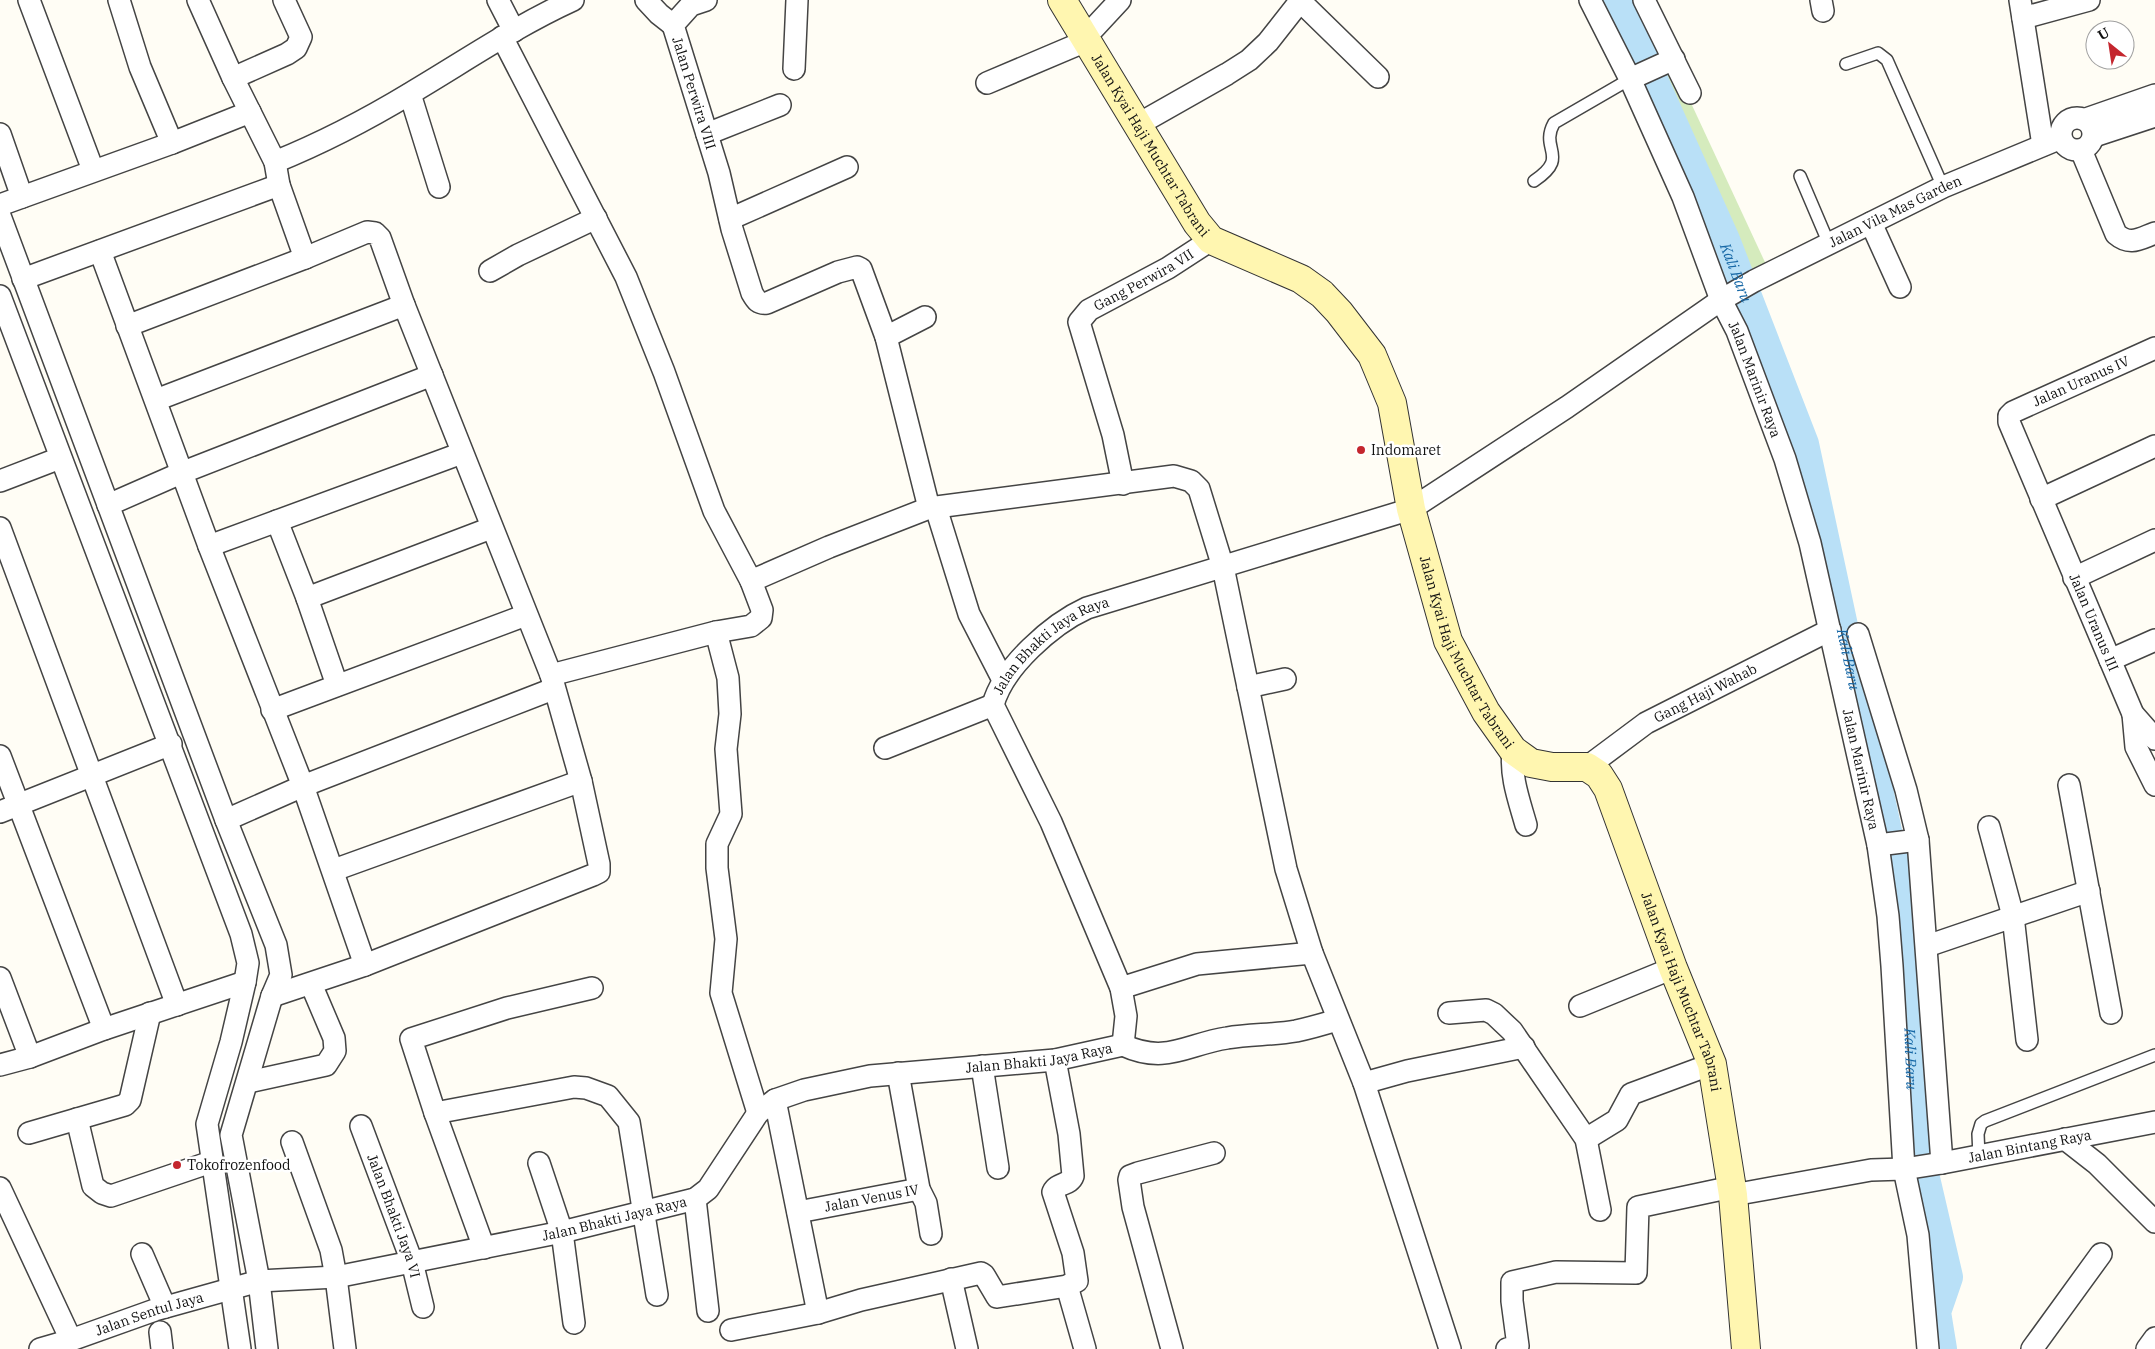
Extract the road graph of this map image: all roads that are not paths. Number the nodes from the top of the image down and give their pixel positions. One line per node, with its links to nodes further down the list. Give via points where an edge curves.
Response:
1 (29, 0): 41 (street)
2 (119, 0): 38 (street, via 140,67)
3 (198, 0): 24 (street)
4 (284, 0): 24 (street, via 301,37 296,48)
5 (498, 0): 18 (street)
6 (646, 0): 17 (street)
7 (706, 0): 17 (street, Jalan Perwira VIII, via 692,5)
8 (797, 0): 22 (street)
9 (1062, 0): 19 (street, Jalan Kyai Haji Muchtar Tabrani)
10 (1120, 0): 19 (street)
11 (1590, 0): 25 (street, Jalan Marinir Raya)
12 (1644, 0): 20 (street)
13 (2089, 0): 16 (street)
14 (1300, 1): 23 (street); 33 (street, via 1268,42 1249,60)
15 (564, 2): 18 (street)
16 (2022, 9): 37 (street)
17 (673, 25): 35 (street, Jalan Perwira VIII)
18 (508, 34): 28 (street); 50 (street)
19 (1084, 38): 26 (street); 33 (street, Jalan Kyai Haji Muchtar Tabrani)
20 (1669, 61): 25 (street); 27 (street)
21 (1846, 64): 46 (lane, via 1878,53 1886,60)
22 (794, 69)
23 (1378, 77)
24 (232, 78): 31 (street)
25 (1634, 78): 43 (lane, via 1554,123 1549,131 1553,159 1550,168); 62 (street, Jalan Marinir Raya)
26 (987, 82)
27 (1690, 93)
28 (410, 94): 39 (street); 45 (street)
29 (2155, 95): 36 (street)
30 (780, 106): 35 (street)
31 (250, 112): 38 (street); 39 (street)
32 (2155, 116): 36 (street)
33 (1137, 125): 54 (street, Jalan Kyai Haji Muchtar Tabrani, via 1197,223)
34 (0, 134): 47 (street)
35 (706, 134): 51 (street, Jalan Perwira VIII)
36 (2087, 135): 37 (street, via 2068,148); 37 (street, via 2076,117 2066,121); 53 (street, via 2116,234 2124,240 2134,241)
37 (2052, 142): 46 (street, Jalan Vila Mas Garden)
38 (172, 143): 41 (street)
39 (276, 162): 44 (street)
40 (847, 167): 51 (street)
41 (93, 170): 47 (street)
42 (1800, 176): 55 (lane)
43 (1534, 181)
44 (279, 185): 56 (street); 57 (street)
45 (439, 187)
46 (1943, 188): 52 (street, Jalan Vila Mas Garden)
47 (22, 197): 48 (street)
48 (0, 205)
49 (0, 216): 59 (street)
50 (596, 218): 58 (street); 89 (street, via 626,276 714,511)
51 (730, 219): 66 (street, Jalan Perwira VIII, via 752,293 761,304 857,267 865,276)
52 (1871, 223): 55 (street, Jalan Vila Mas Garden); 60 (street)
53 (2155, 233)
54 (1211, 240): 77 (street, Gang Perwira VII, via 1168,268 1089,310 1079,322); 81 (street, Jalan Kyai Haji Muchtar Tabrani, via 1301,278 1340,312 1372,355 1392,403)
55 (1829, 244): 62 (street, Jalan Vila Mas Garden)
56 (100, 251): 59 (street); 65 (street)
57 (305, 258): 63 (street, via 367,232 375,234 380,238); 65 (street)
58 (490, 271)
59 (23, 279): 73 (street)
60 (1900, 287)
61 (0, 296): 74 (street)
62 (1727, 296): 81 (street, Jalan Vila Mas Garden); 92 (street, Jalan Marinir Raya, via 1785,459 1810,543)
63 (404, 305): 68 (street); 69 (street)
64 (925, 317): 66 (street)
65 (127, 326): 69 (street)
66 (886, 337): 80 (street)
67 (2155, 348): 70 (street, Jalan Uranus IV)
68 (432, 375): 72 (street); 75 (street)
69 (156, 400): 75 (street)
70 (2009, 416): 78 (street, Jalan Uranus III)
71 (2155, 446): 78 (street)
72 (462, 454): 82 (street); 84 (street)
73 (94, 467): 74 (street); 79 (street)
74 (64, 468): 76 (street); 106 (street)
75 (181, 473): 79 (street); 86 (street)
76 (0, 481)
77 (1123, 484): 80 (street); 87 (street, via 1174,476 1191,480 1199,489)
78 (2042, 500): 88 (street, Jalan Uranus III)
79 (108, 504): 117 (street)
80 (933, 508): 89 (street, via 829,547); 98 (street, via 969,614)
81 (1412, 509): 87 (street, Jalan Bhakti Jaya Raya); 108 (street, Jalan Kyai Haji Muchtar Tabrani, via 1448,641 1486,712)
82 (277, 520): 86 (street); 90 (street)
83 (0, 528): 111 (street)
84 (491, 528): 90 (street); 91 (street)
85 (2155, 540): 88 (street)
86 (209, 546): 103 (street)
87 (1223, 568): 98 (street, Jalan Bhakti Jaya Raya, via 1068,616 1040,640); 101 (street)
88 (2074, 578): 96 (street, Jalan Uranus III)
89 (751, 581): 93 (street, via 762,610 761,618 751,626)
90 (307, 598): 100 (street)
91 (526, 615): 99 (street); 100 (street)
92 (1830, 630): 110 (street, Gang Haji Wahab, via 1646,723); 121 (street, Jalan Marinir Raya)
93 (716, 632): 99 (street); 157 (street, via 728,678 730,714 726,749 731,814 716,844 726,939 721,993)
94 (1858, 634): 120 (street, via 1906,790)
95 (2155, 640): 96 (street)
96 (2110, 660): 104 (street, Jalan Uranus III)
97 (1285, 679): 101 (street)
98 (1003, 680): 102 (street, Jalan Bhakti Jaya Raya)
99 (552, 682): 112 (street); 115 (street)
100 (337, 685): 103 (street)
101 (1248, 687): 126 (street, via 1286,869)
102 (993, 705): 107 (street); 134 (street, Jalan Bhakti Jaya Raya, via 1051,822)
103 (272, 710): 115 (street)
104 (2133, 714): 105 (street, Jalan Uranus III); 114 (street, via 2136,746)
105 (2155, 738)
106 (171, 744): 111 (street); 129 (street, via 241,934)
107 (885, 748)
108 (1513, 750): 110 (street, Jalan Kyai Haji Muchtar Tabrani, via 1531,763); 118 (street, via 1511,768)
109 (0, 756): 116 (street)
110 (1586, 767): 128 (street, Jalan Kyai Haji Muchtar Tabrani, via 1599,776 1608,789)
111 (92, 776): 116 (street); 136 (street)
112 (581, 782): 122 (street); 127 (street, via 600,864 598,872)
113 (2069, 785): 123 (street)
114 (2155, 785)
115 (302, 786): 117 (street); 122 (street)
116 (9, 808): 142 (street)
117 (226, 820): 130 (street, via 276,946)
118 (1526, 825)
119 (1989, 827): 124 (street)
120 (1912, 841): 121 (street); 125 (street)
121 (1880, 845): 171 (street, Jalan Marinir Raya)
122 (334, 870): 127 (street)
123 (2088, 891): 124 (street); 140 (street)
124 (2013, 916): 125 (street); 143 (street)
125 (1927, 946): 169 (street)
126 (1312, 952): 134 (street, via 1197,964); 141 (street)
127 (365, 965): 132 (street)
128 (1673, 968): 137 (street); 149 (street, Jalan Kyai Haji Muchtar Tabrani)
129 (246, 973): 130 (street); 136 (street); 167 (street, via 231,1042 207,1124)
130 (281, 975): 135 (street)
131 (0, 978): 147 (street)
132 (311, 984): 135 (street); 153 (street, via 334,1038 335,1051 326,1065)
133 (592, 988): 156 (street, via 507,1008 411,1039)
134 (1121, 988): 144 (street, Jalan Bhakti Jaya Raya, via 1126,1016)
135 (272, 996): 153 (street)
136 (177, 1005): 138 (street)
137 (1580, 1006)
138 (150, 1013): 142 (street); 158 (street, via 130,1100 125,1105)
139 (1449, 1013): 145 (street, via 1486,1010 1507,1025)
140 (2111, 1013)
141 (1337, 1020): 144 (street, via 1295,1031 1226,1038 1187,1050 1157,1054 1139,1052); 154 (street)
142 (104, 1029): 147 (street)
143 (2027, 1040)
144 (1123, 1045): 148 (street, Jalan Bhakti Jaya Raya)
145 (1524, 1047): 154 (street); 162 (street)
146 (2155, 1055): 166 (lane, via 1985,1121 1978,1134)
147 (30, 1056): 150 (street)
148 (1055, 1060): 151 (street, Jalan Bhakti Jaya Raya); 189 (street, via 1073,1176 1071,1181 1056,1187 1053,1192 1077,1278)
149 (1712, 1064): 162 (street, via 1634,1092 1617,1120); 174 (street, Jalan Kyai Haji Muchtar Tabrani)
150 (0, 1065)
151 (982, 1066): 152 (street, Jalan Bhakti Jaya Raya); 170 (street)
152 (898, 1073): 155 (street, Jalan Bhakti Jaya Raya, via 804,1090); 173 (street, Jalan Venus IV)
153 (248, 1082): 188 (street, via 231,1135)
154 (1364, 1083): 207 (street)
155 (775, 1100): 157 (street, Jalan Bhakti Jaya Raya); 178 (street)
156 (435, 1113): 177 (street, via 574,1087 608,1096 629,1122); 182 (street)
157 (758, 1113): 175 (street, Jalan Bhakti Jaya Raya, via 708,1189)
158 (77, 1119): 161 (street); 167 (street, via 93,1186 110,1196)
159 (2155, 1122): 163 (street, Jalan Bintang Raya)
160 (361, 1126): 185 (street, Jalan Bhakti Jaya VI)
161 (29, 1133)
162 (1586, 1138): 176 (street)
163 (2065, 1139): 166 (street, Jalan Bintang Raya); 179 (street, via 2097,1164)
164 (292, 1142): 186 (street, via 331,1250)
165 (1214, 1153): 206 (street, via 1138,1173 1130,1176 1129,1180 1133,1207)
166 (1979, 1156): 169 (street, Jalan Bintang Raya)
167 (211, 1162): 190 (street)
168 (539, 1163): 180 (street)
169 (1939, 1163): 171 (street, Jalan Bintang Raya)
170 (998, 1168)
171 (1906, 1168): 174 (street, Jalan Bintang Raya, via 1876,1182); 210 (street, Jalan Marinir Raya, via 1918,1235)
172 (0, 1188): 199 (street)
173 (919, 1189): 178 (street, Jalan Venus IV); 181 (street, via 926,1203)
174 (1733, 1197): 208 (street, Jalan Bintang Raya, via 1638,1207 1636,1273 1556,1272 1512,1282 1518,1346); 209 (street, Jalan Kyai Haji Muchtar Tabrani)
175 (695, 1199): 177 (street, Jalan Bhakti Jaya Raya); 194 (street)
176 (1600, 1210)
177 (643, 1212): 180 (street, Jalan Bhakti Jaya Raya); 191 (street)
178 (798, 1212): 195 (street)
179 (2155, 1222)
180 (562, 1232): 182 (street, Jalan Bhakti Jaya Raya); 196 (street)
181 (931, 1234)
182 (484, 1248): 185 (street, Jalan Bhakti Jaya Raya)
183 (142, 1254): 192 (street)
184 (2101, 1254): 211 (street)
185 (412, 1262): 186 (street, Jalan Bhakti Jaya Raya); 193 (street, Jalan Bhakti Jaya VI)
186 (336, 1277): 188 (street, Jalan Bhakti Jaya Raya); 203 (street)
187 (951, 1280): 189 (street, via 983,1274 996,1297); 195 (street); 204 (street)
188 (259, 1281): 190 (street, Jalan Bhakti Jaya Raya); 202 (street)
189 (1068, 1286): 205 (street)
190 (231, 1288): 192 (street, Jalan Sentul Jaya); 201 (street)
191 (657, 1295)
192 (165, 1307): 199 (street, Jalan Sentul Jaya)
193 (423, 1307)
194 (708, 1311)
195 (818, 1313): 197 (street)
196 (574, 1323)
197 (731, 1330)
198 (2155, 1338): 212 (street)
199 (71, 1340): 200 (street, Jalan Sentul Jaya)
200 (43, 1348)
201 (240, 1349)
202 (267, 1349)
203 (345, 1349)
204 (967, 1349)
205 (1084, 1349)
206 (1172, 1349)
207 (1450, 1349)
208 (1507, 1349)
209 (1746, 1349)
210 (1928, 1349)
211 (2032, 1349)
212 (2147, 1349)

